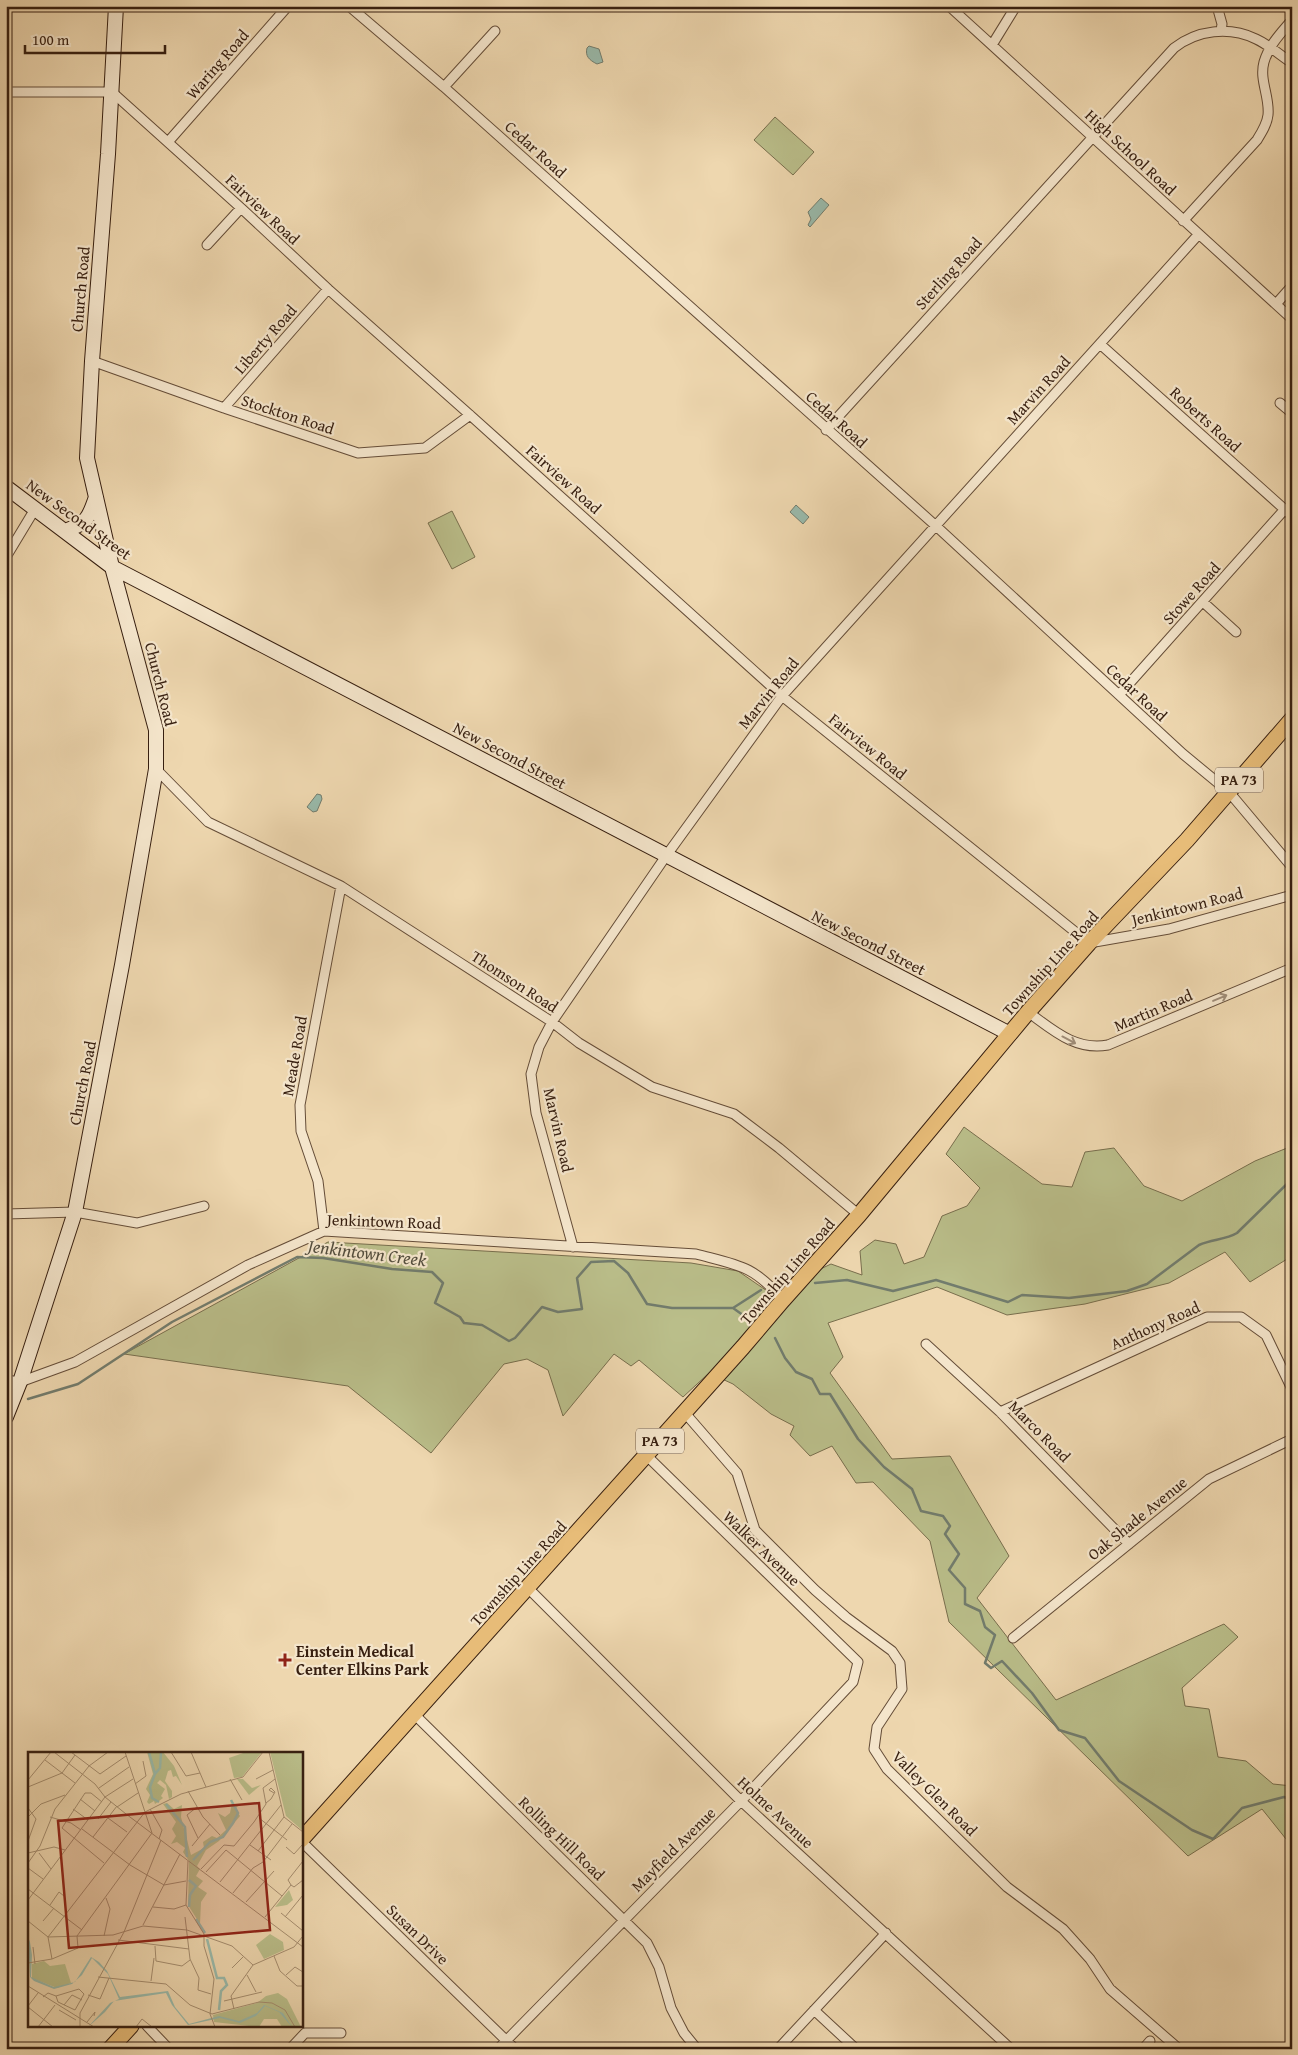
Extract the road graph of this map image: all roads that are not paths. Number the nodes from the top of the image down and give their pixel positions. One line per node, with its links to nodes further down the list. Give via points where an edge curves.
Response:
1 (116, 6): 15 (street, Church Road)
2 (288, 6): 17 (street, Waring Road)
3 (349, 6): 13 (street, Cedar Road)
4 (949, 6): 10 (street, High School Road)
5 (1016, 6): 10 (street)
6 (1217, 6): 9 (street)
7 (1292, 20): 11 (street)
8 (495, 31): 13 (street)
9 (1221, 31): 11 (street, Sterling Road, via 1255,38); 16 (street, Sterling Road, via 1196,35 1174,48)
10 (992, 45): 16 (street, High School Road)
11 (1270, 48): 12 (street, Sterling Road); 19 (street, via 1262,80 1268,104 1264,128 1257,140)
12 (1292, 63)
13 (444, 87): 32 (street, Cedar Road)
14 (6, 92): 15 (street)
15 (112, 92): 17 (street, Fairview Road); 27 (street, Church Road)
16 (1093, 137): 19 (street, High School Road); 32 (street, Sterling Road)
17 (168, 142): 18 (street, Fairview Road)
18 (241, 208): 21 (street); 23 (street, Fairview Road)
19 (1184, 221): 20 (street, High School Road)
20 (1198, 235): 24 (street, High School Road); 26 (street, Marvin Road)
21 (207, 246)
22 (1292, 286): 24 (street)
23 (328, 289): 29 (street, Liberty Road); 31 (street, Fairview Road)
24 (1276, 304): 25 (street, High School Road)
25 (1292, 319)
26 (1100, 344): 36 (street, Roberts Road); 37 (street, Marvin Road)
27 (92, 362): 29 (street, Stockton Road); 34 (street, Church Road, via 87,458)
28 (1280, 403): 30 (street)
29 (224, 408): 31 (street, Stockton Road, via 358,453 425,448)
30 (1292, 413)
31 (470, 414): 44 (street, Fairview Road)
32 (826, 430): 37 (street, Cedar Road)
33 (6, 487): 35 (street, New Second Street)
34 (96, 496): 38 (street, via 90,516); 40 (street, Church Road)
35 (35, 509): 38 (street, New Second Street); 39 (street)
36 (1288, 513): 41 (street, Stowe Road)
37 (936, 526): 43 (street, Cedar Road); 44 (street, Marvin Road)
38 (65, 531): 40 (street, New Second Street)
39 (6, 557)
40 (112, 567): 46 (street, Church Road, via 156,730); 48 (street, New Second Street)
41 (1203, 602): 42 (street); 43 (street, Stowe Road)
42 (1236, 632)
43 (1119, 695): 47 (street, Cedar Road)
44 (782, 696): 48 (street, Marvin Road); 52 (street, Fairview Road)
45 (1292, 719): 47 (main road, Township Line Road / PA 73)
46 (156, 769): 50 (street, Thomson Road, via 208,822); 58 (street, Church Road)
47 (1229, 792): 49 (street, Cedar Road); 52 (main road, Township Line Road / PA 73)
48 (666, 856): 55 (street, Marvin Road); 56 (street, New Second Street)
49 (1292, 867)
50 (341, 886): 55 (street, Thomson Road); 61 (street, Meade Road, via 300,1105 302,1131 318,1181)
51 (1292, 895): 52 (street, Jenkintown Road, via 1169,928)
52 (1089, 943): 54 (main road, Township Line Road / PA 73)
53 (1292, 968): 54 (street, Martin Road, one-way to 53, via 1074,1043 1098,1047)
54 (1028, 1012): 56 (main road, Township Line Road / PA 73)
55 (552, 1022): 60 (street, Thomson Road, via 579,1043 652,1086 734,1114); 62 (street, Marvin Road, via 539,1047 531,1074 536,1112)
56 (1010, 1034): 60 (main road, Township Line Road / PA 73)
57 (204, 1206): 58 (street, via 137,1223)
58 (74, 1212): 59 (street); 65 (street, Church Road)
59 (6, 1214)
60 (859, 1215): 63 (main road, Township Line Road / PA 73)
61 (324, 1231): 62 (street, Jenkintown Road); 65 (street, Jenkintown Road, via 248,1264 74,1362)
62 (573, 1247): 63 (street, Jenkintown Road, via 696,1254 746,1267 767,1281)
63 (783, 1300): 68 (main road, Township Line Road / PA 73)
64 (926, 1344): 67 (street, Marco Road)
65 (13, 1382): 69 (street, Church Road)
66 (1292, 1390): 67 (street, Anthony Road, via 1266,1335 1241,1317 1207,1316)
67 (1000, 1412): 72 (street, Marco Road)
68 (685, 1413): 71 (main road, Township Line Road / PA 73); 98 (street, Valley Glen Road, via 737,1473 755,1530 815,1590 892,1651 900,1663 902,1689 877,1726 874,1749 887,1769 1007,1887 1063,1929 1090,1958 1110,1989)
69 (6, 1417)
70 (1292, 1439): 72 (street, Oak Shade Avenue, via 1209,1479)
71 (646, 1455): 73 (main road, Township Line Road / PA 73); 75 (street, Walker Avenue)
72 (1129, 1544): 74 (street, Oak Shade Avenue)
73 (528, 1588): 76 (main road, Township Line Road / PA 73); 77 (street, Holme Avenue)
74 (1013, 1638)
75 (858, 1662): 77 (street, Mayfield Avenue, via 853,1682)
76 (414, 1714): 78 (main road, Township Line Road / PA 73); 80 (street, Rolling Hill Road)
77 (741, 1801): 80 (street, Mayfield Avenue); 81 (street, Holme Avenue)
78 (302, 1839)
79 (302, 1841): 86 (street, Susan Drive)
80 (624, 1919): 86 (street, Mayfield Avenue); 93 (street, Rolling Hill Road, via 647,1943 659,1967 671,2008)
81 (886, 1933): 82 (street); 96 (street, Holme Avenue)
82 (814, 2010): 94 (street); 95 (street)
83 (129, 2028): 88 (main road)
84 (149, 2028): 89 (street)
85 (341, 2033): 90 (street, via 305,2033)
86 (506, 2040): 91 (street, Mayfield Avenue); 92 (street, Susan Drive)
87 (1150, 2041): 97 (street)
88 (110, 2049)
89 (169, 2049)
90 (290, 2049)
91 (498, 2049)
92 (515, 2049)
93 (697, 2049)
94 (778, 2049)
95 (856, 2049)
96 (1011, 2049)
97 (1143, 2049)
98 (1179, 2049)

